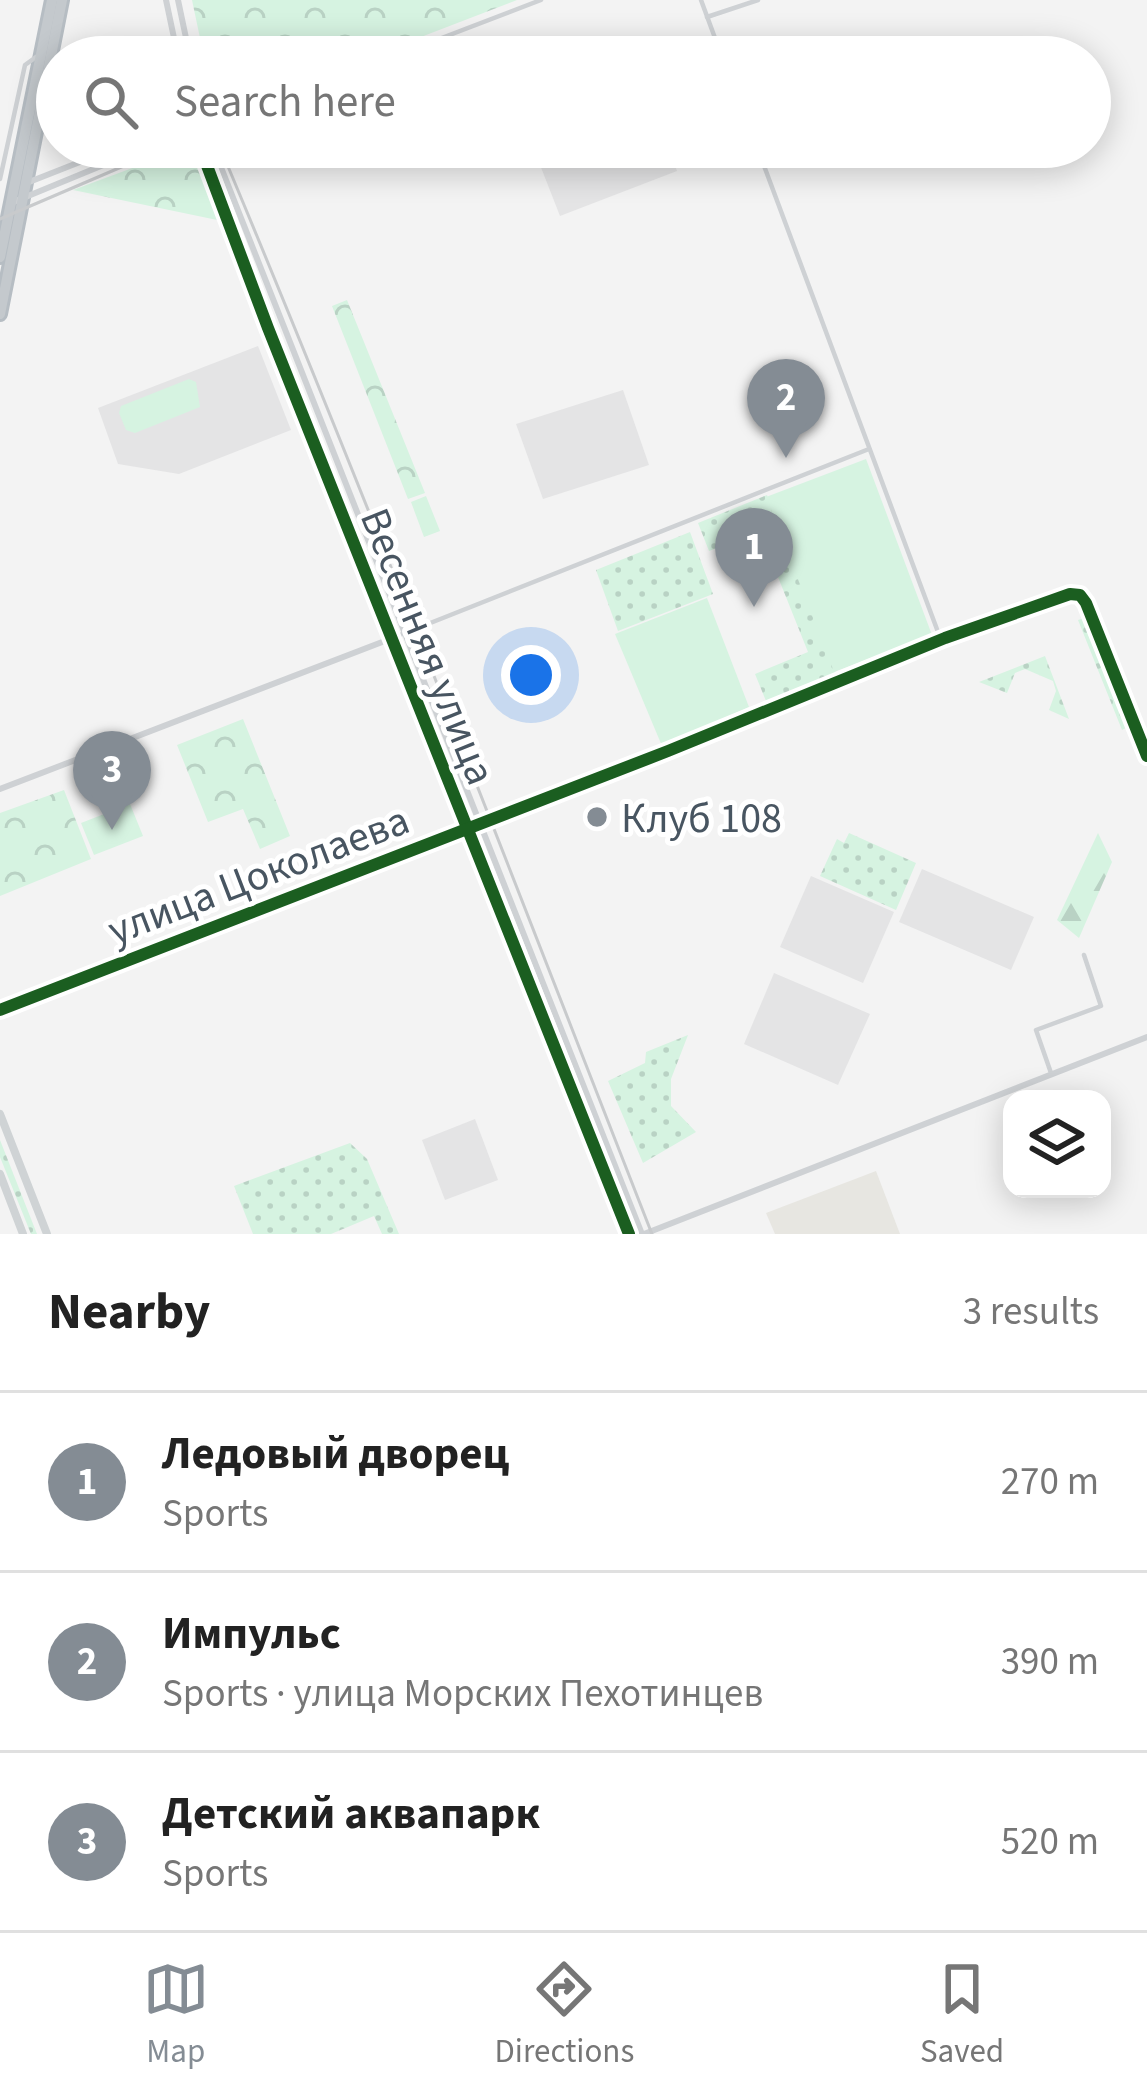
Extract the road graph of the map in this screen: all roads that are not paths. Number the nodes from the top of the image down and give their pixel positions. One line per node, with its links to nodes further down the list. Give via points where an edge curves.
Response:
1 (52, 0): 9 (highway)
2 (62, 0): 10 (highway)
3 (166, 0): 11 (street)
4 (178, 0): 12 (street)
5 (541, 0): 13 (street)
6 (700, 0): 8 (street)
7 (758, 0): 8 (street)
8 (707, 17): 14 (street)
9 (45, 36)
10 (54, 36)
11 (174, 36)
12 (186, 36)
13 (447, 36)
14 (714, 36)
15 (36, 58): 23 (street, via 26,65)
16 (36, 83): 25 (highway)
17 (36, 111): 25 (highway)
18 (74, 168): 25 (street)
19 (91, 168): 25 (street)
20 (208, 168): 30 (street, Весенняя улица)
21 (221, 168): 29 (street, Весенняя улица)
22 (765, 168): 28 (street)
23 (0, 179)
24 (0, 193): 25 (main road)
25 (16, 196): 26 (highway); 27 (highway)
26 (0, 257)
27 (0, 314)
28 (869, 449): 29 (street); 31 (street)
29 (404, 634): 30 (street); 34 (street, Весенняя улица)
30 (390, 639): 33 (street); 35 (street, Весенняя улица)
31 (941, 640): 32 (street, улица Цоколаева, via 1080,596); 34 (street, улица Цоколаева)
32 (1147, 756)
33 (0, 789)
34 (480, 823): 35 (street, улица Цоколаева); 45 (street, Весенняя улица)
35 (467, 830): 37 (street, улица Цоколаева); 44 (street, Весенняя улица)
36 (1084, 955): 39 (street, via 1100,1006 1036,1030)
37 (0, 1010)
38 (1147, 1037): 39 (street)
39 (1051, 1073): 45 (street)
40 (0, 1114): 43 (main road)
41 (0, 1174): 42 (main road)
42 (23, 1234)
43 (47, 1234)
44 (629, 1234)
45 (643, 1234)

